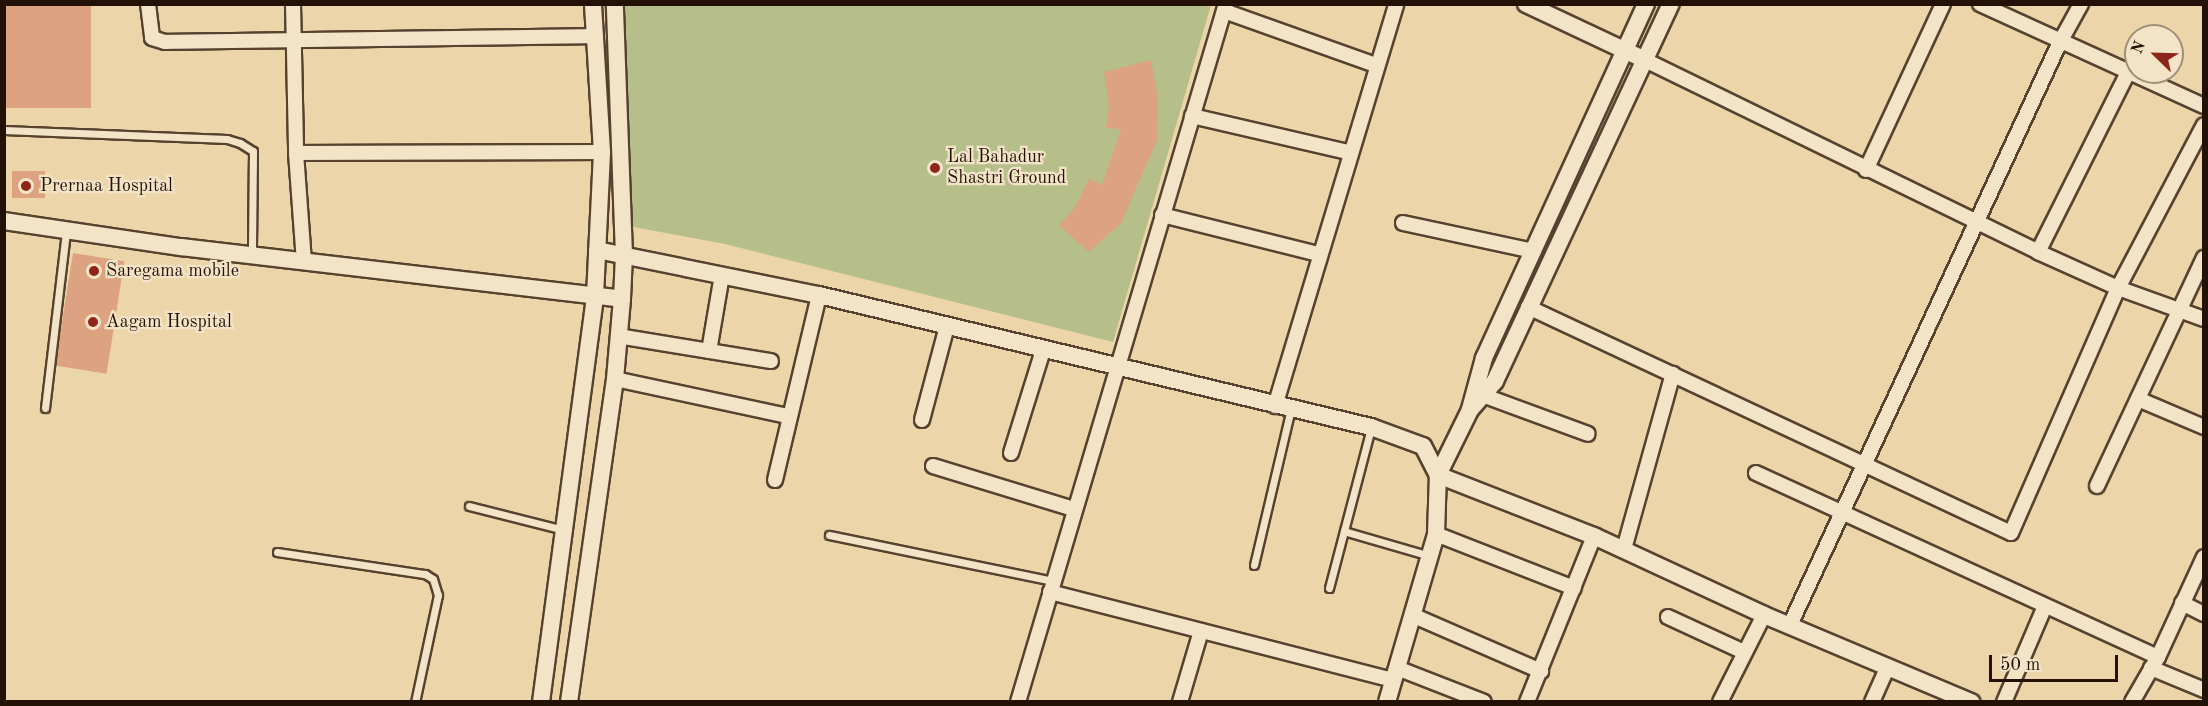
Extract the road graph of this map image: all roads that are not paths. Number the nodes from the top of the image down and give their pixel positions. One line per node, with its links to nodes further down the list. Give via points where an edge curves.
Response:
1 (148, 4): 14 (street, via 152,38 165,42)
2 (293, 4): 14 (street)
3 (593, 4): 13 (street)
4 (615, 4): 39 (street)
5 (1396, 4): 18 (street)
6 (1526, 4): 16 (street)
7 (1646, 4): 16 (street)
8 (1671, 4): 17 (street)
9 (1943, 4): 29 (street)
10 (1980, 4): 15 (street)
11 (2081, 4): 15 (street)
12 (1225, 8): 18 (street); 23 (street)
13 (596, 36): 14 (street); 26 (street)
14 (294, 41): 28 (street)
15 (2059, 44): 19 (street); 32 (street)
16 (1623, 50): 17 (street); 36 (street)
17 (1645, 60): 29 (street); 48 (street)
18 (1376, 65): 27 (street)
19 (2124, 70)
20 (2124, 80): 37 (street)
21 (2155, 84): 22 (street)
22 (2204, 106)
23 (1192, 116): 27 (street); 30 (street)
24 (2204, 124): 44 (street)
25 (4, 130): 40 (lane, via 227,138 240,143 253,151)
26 (602, 152): 28 (street); 35 (street)
27 (1348, 152): 38 (street)
28 (296, 153): 42 (street)
29 (1866, 170): 32 (street)
30 (1162, 215): 38 (street); 56 (street)
31 (4, 221): 34 (street)
32 (1978, 221): 37 (street); 69 (street)
33 (1402, 223): 36 (street)
34 (66, 231): 40 (street); 61 (lane)
35 (597, 250): 39 (street); 46 (street)
36 (1534, 251): 59 (street, via 1484,358)
37 (2038, 252): 44 (street)
38 (1319, 254): 62 (street)
39 (624, 255): 43 (street); 47 (street)
40 (252, 256): 42 (street)
41 (2204, 258): 49 (street)
42 (304, 261): 46 (street)
43 (722, 275): 45 (street); 54 (street)
44 (2118, 288): 49 (street); 69 (street, via 2011,533)
45 (819, 295): 51 (street); 63 (street)
46 (595, 296): 47 (street); 78 (street)
47 (621, 299): 52 (street)
48 (1528, 307): 57 (street); 59 (street, via 1495,381)
49 (2181, 309): 50 (street); 60 (street)
50 (2204, 319)
51 (947, 327): 53 (street); 64 (street)
52 (618, 336): 54 (street); 58 (street)
53 (1043, 350): 56 (street); 68 (street)
54 (709, 351): 55 (street)
55 (771, 361)
56 (1116, 368): 62 (street); 76 (street)
57 (1673, 374): 69 (street); 83 (street)
58 (615, 379): 63 (street); 107 (street)
59 (1478, 394): 67 (street); 72 (street)
60 (2138, 399): 66 (street); 74 (street)
61 (45, 408)
62 (1283, 408): 65 (street); 87 (lane)
63 (788, 416): 73 (street)
64 (922, 420)
65 (1371, 427): 72 (street, via 1423,446); 79 (lane)
66 (2204, 427)
67 (1588, 434)
68 (1011, 453)
69 (1867, 464): 77 (street)
70 (933, 466): 76 (street)
71 (1756, 473): 77 (street)
72 (1438, 476): 80 (street); 82 (street)
73 (775, 480)
74 (2097, 486)
75 (470, 506): 78 (lane)
76 (1074, 509): 88 (street)
77 (1840, 513): 92 (street); 97 (street)
78 (564, 530): 106 (street)
79 (1344, 531): 85 (lane); 89 (lane)
80 (1436, 534): 85 (street); 90 (street)
81 (829, 535): 88 (lane)
82 (1594, 536): 83 (street); 90 (street)
83 (1624, 549): 95 (street)
84 (277, 552): 105 (lane, via 433,579 438,595)
85 (1430, 556): 94 (street)
86 (2204, 557): 91 (street)
87 (1254, 565)
88 (1052, 586): 98 (street); 108 (street)
89 (1329, 588)
90 (1574, 588): 102 (street)
91 (2182, 603): 93 (street); 100 (street)
92 (2045, 606): 100 (street); 116 (street)
93 (2204, 614)
94 (1412, 615): 102 (street); 103 (street)
95 (1764, 615): 97 (street); 99 (street)
96 (1668, 617): 99 (street)
97 (1790, 625): 101 (street)
98 (1201, 631): 103 (street); 109 (street)
99 (1742, 651): 113 (street)
100 (2154, 662): 104 (street); 117 (street)
101 (1887, 668): 114 (street); 115 (street)
102 (1540, 671): 112 (street)
103 (1395, 674): 110 (street); 111 (street)
104 (2204, 690)
105 (415, 702)
106 (541, 702)
107 (569, 702)
108 (1018, 702)
109 (1180, 702)
110 (1387, 702)
111 (1484, 702)
112 (1527, 702)
113 (1720, 702)
114 (1872, 702)
115 (1971, 702)
116 (2004, 702)
117 (2132, 702)

